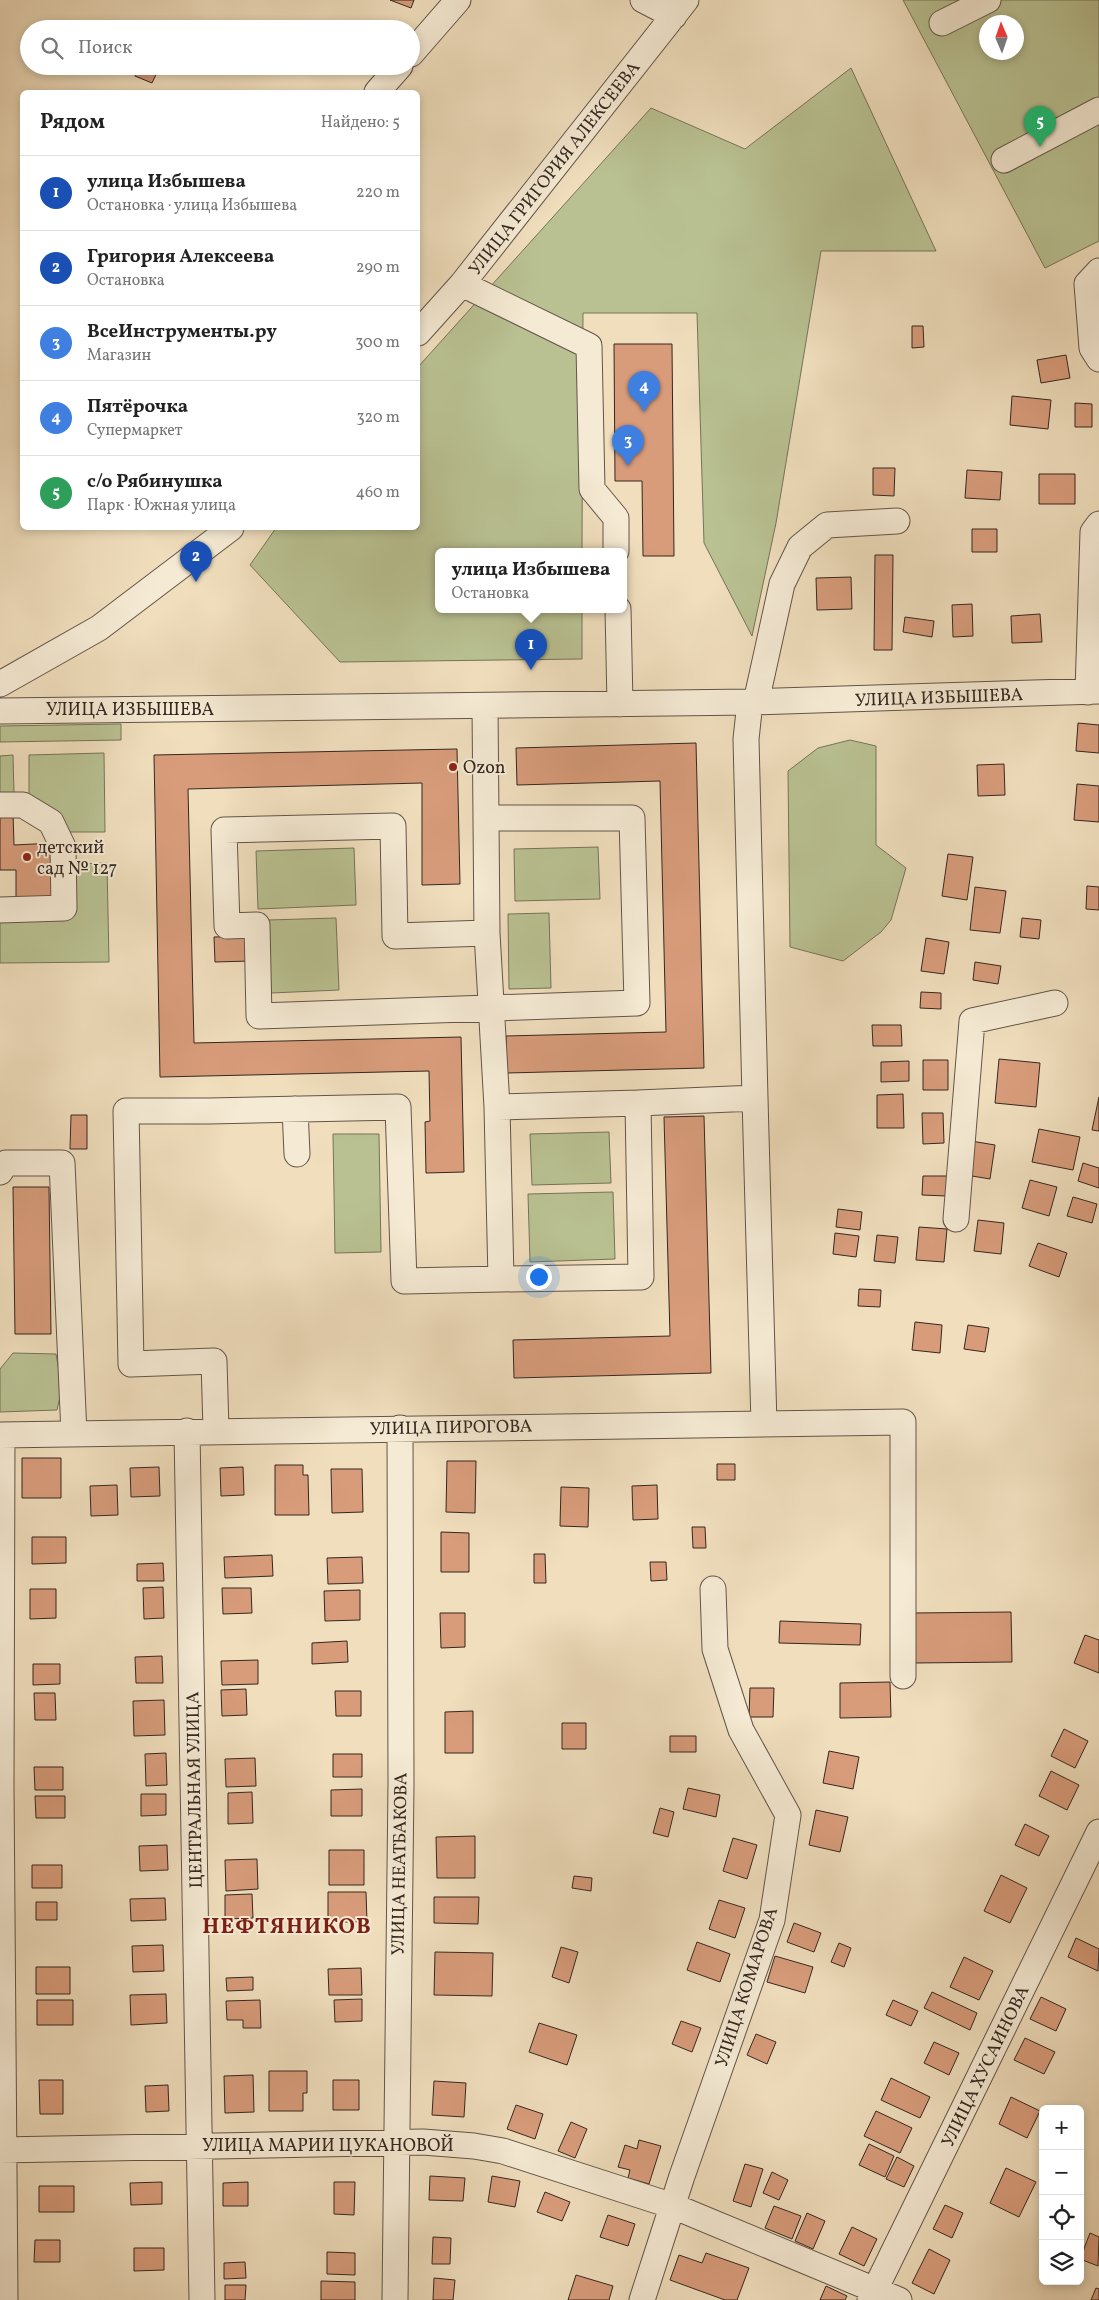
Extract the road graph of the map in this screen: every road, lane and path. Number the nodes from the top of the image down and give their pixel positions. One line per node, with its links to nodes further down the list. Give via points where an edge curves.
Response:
1 (458, 0): 6 (street)
2 (643, 0): 4 (street)
3 (988, 0): 5 (street)
4 (680, 8): 12 (street, УЛИЦА ГРИГОРИЯ АЛЕКСЕЕВА)
5 (942, 23)
6 (420, 44)
7 (392, 75): 8 (street)
8 (379, 90)
9 (1099, 110): 10 (street)
10 (1004, 160)
11 (1099, 271): 14 (street, via 1087,284 1092,348)
12 (462, 284): 13 (street, УЛИЦА ГРИГОРИЯ АЛЕКСЕЕВА); 18 (street, via 589,346 592,489 616,518)
13 (420, 331)
14 (1099, 359)
15 (897, 521): 22 (street, via 827,525 800,547 782,584)
16 (1099, 524): 21 (street, via 1093,532)
17 (228, 530): 20 (street, via 99,628)
18 (616, 548)
19 (618, 613): 23 (street)
20 (0, 684)
21 (1094, 691): 22 (street, УЛИЦА ИЗБЫШЕВА)
22 (753, 702): 23 (street, УЛИЦА ИЗБЫШЕВА); 32 (street, via 746,739)
23 (620, 704): 24 (street, УЛИЦА ИЗБЫШЕВА)
24 (485, 706): 25 (street, УЛИЦА ИЗБЫШЕВА); 27 (street)
25 (0, 710)
26 (0, 805): 28 (street, via 23,805 51,822 64,847 64,908)
27 (487, 818): 29 (street); 31 (street, via 632,818 637,1003)
28 (0, 910)
29 (487, 933): 31 (street); 31 (street, via 395,936 392,826 224,830 226,926 257,925 260,1016)
30 (1055, 1003): 38 (street, via 972,1021)
31 (492, 1010): 34 (street)
32 (755, 1098): 33 (street); 40 (street)
33 (638, 1103): 34 (street); 39 (street, via 641,1277)
34 (497, 1107): 39 (street)
35 (295, 1109): 36 (street); 39 (street, via 398,1107 404,1281); 42 (street, via 126,1111 131,1364 214,1361)
36 (296, 1154)
37 (0, 1172): 45 (street, via 6,1163 62,1163)
38 (956, 1219)
39 (501, 1279)
40 (764, 1424): 41 (street, УЛИЦА ПИРОГОВА); 47 (street, УЛИЦА ПИРОГОВА, via 903,1422)
41 (400, 1428): 42 (street, УЛИЦА ПИРОГОВА); 49 (street, УЛИЦА НЕАТБАКОВА, via 401,1784)
42 (216, 1430): 43 (street, УЛИЦА ПИРОГОВА)
43 (187, 1431): 45 (street, УЛИЦА ПИРОГОВА); 50 (street, ЦЕНТРАЛЬНАЯ УЛИЦА)
44 (1, 1434): 45 (street, УЛИЦА ПИРОГОВА); 51 (street)
45 (74, 1434)
46 (713, 1589): 52 (street, УЛИЦА КОМАРОВА, via 715,1649 741,1730 788,1815 772,1920)
47 (903, 1676)
48 (1099, 1832): 53 (street, УЛИЦА ХУСАИНОВА)
49 (396, 2143): 50 (street, УЛИЦА МАРИИ ЦУКАНОВОЙ); 52 (street, УЛИЦА МАРИИ ЦУКАНОВОЙ, via 457,2144 504,2151); 56 (street, УЛИЦА НЕАТБАКОВА)
50 (200, 2146): 51 (street, УЛИЦА МАРИИ ЦУКАНОВОЙ); 55 (street, ЦЕНТРАЛЬНАЯ УЛИЦА)
51 (1, 2150): 54 (street)
52 (673, 2206): 53 (street, УЛИЦА МАРИИ ЦУКАНОВОЙ); 57 (street, УЛИЦА КОМАРОВА)
53 (872, 2295): 58 (street, УЛИЦА МАРИИ ЦУКАНОВОЙ)
54 (5, 2300)
55 (202, 2300)
56 (395, 2300)
57 (642, 2300)
58 (899, 2300)

